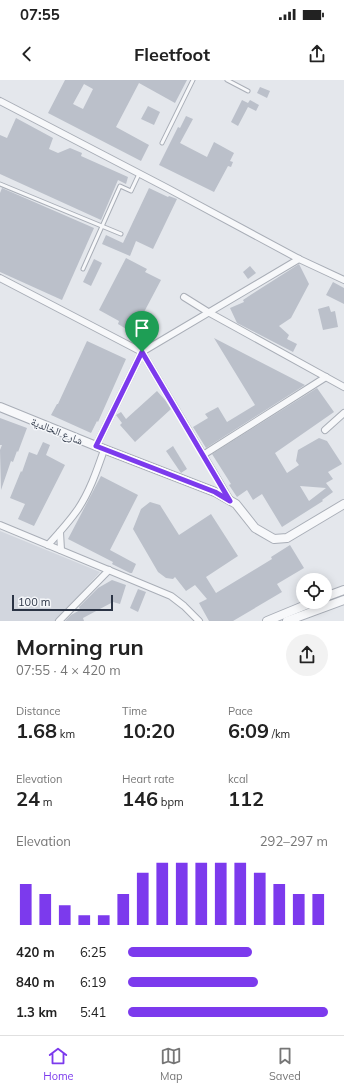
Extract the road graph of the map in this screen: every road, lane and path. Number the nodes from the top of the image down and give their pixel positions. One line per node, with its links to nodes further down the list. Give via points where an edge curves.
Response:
1 (194, 80): 5 (lane)
2 (227, 80): 3 (lane)
3 (248, 91)
4 (0, 101): 6 (street)
5 (162, 143)
6 (139, 174): 8 (lane, via 131,192 120,186); 10 (street)
7 (0, 184): 8 (lane)
8 (102, 226): 9 (lane); 11 (lane)
9 (121, 234)
10 (299, 260): 13 (street); 15 (street)
11 (83, 269)
12 (0, 278): 16 (street)
13 (344, 280)
14 (184, 297): 15 (street)
15 (208, 312): 16 (street); 17 (street)
16 (142, 352): 22 (street); 24 (street)
17 (326, 377): 18 (street); 24 (street)
18 (344, 387)
19 (0, 407): 22 (street, شارع الخالدية)
20 (344, 413): 21 (street)
21 (325, 430)
22 (96, 446): 23 (street, شارع الخالدية)
23 (104, 450): 25 (street, شارع الخالدية, via 215,492); 28 (street, via 78,509)
24 (203, 455): 25 (street)
25 (230, 501): 26 (street, شارع الخالدية, via 236,504 255,528 274,539 287,538)
26 (344, 504)
27 (0, 525): 29 (street)
28 (60, 532): 29 (street); 30 (street)
29 (48, 545): 30 (street)
30 (60, 550): 31 (street)
31 (109, 570): 37 (street); 38 (street, via 171,596)
32 (344, 590): 33 (street)
33 (332, 594)
34 (344, 600): 36 (street)
35 (297, 609): 39 (street)
36 (306, 618): 40 (street)
37 (59, 621)
38 (199, 621)
39 (267, 621)
40 (287, 621)

